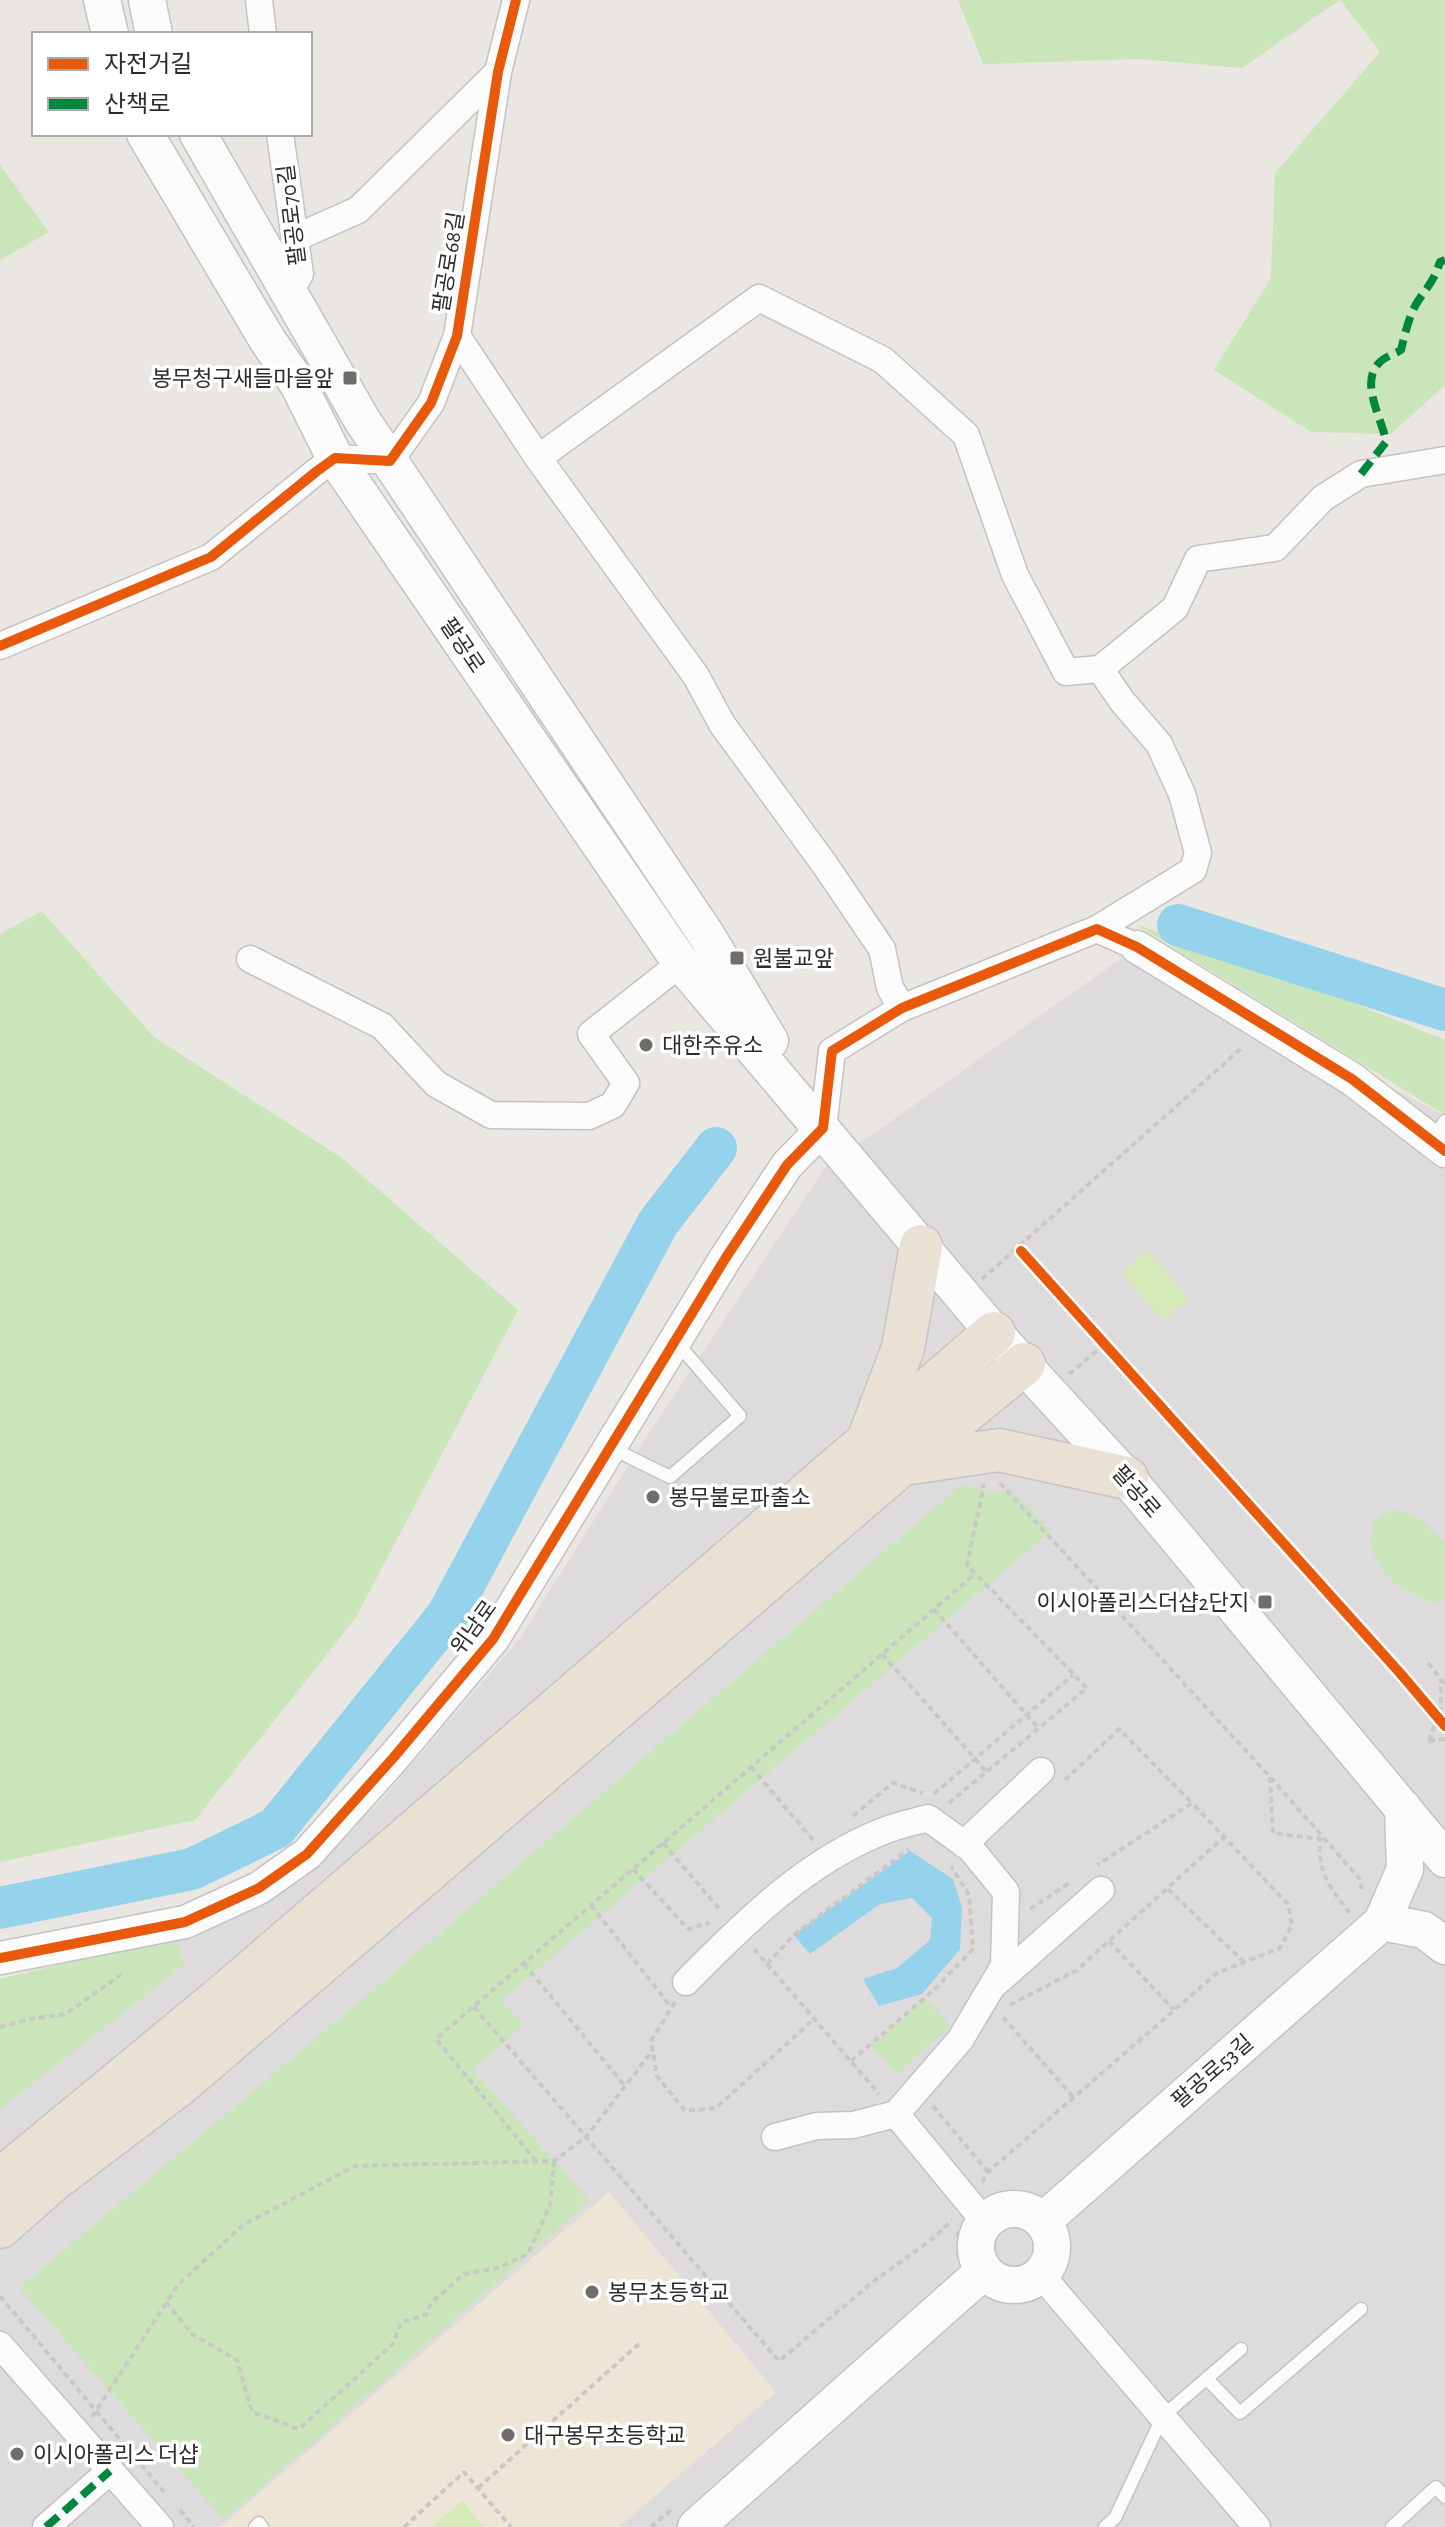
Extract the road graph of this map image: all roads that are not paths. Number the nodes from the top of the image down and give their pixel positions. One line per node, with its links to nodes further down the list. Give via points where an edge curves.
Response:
1 (102, 0): 5 (main road)
2 (147, 0): 6 (main road)
3 (259, 0): 7 (street)
4 (516, 0): 8 (street, 팔공로68길)
5 (110, 32)
6 (154, 32)
7 (263, 32)
8 (498, 72): 12 (street, via 358,210); 14 (street, 팔공로68길)
9 (146, 136): 15 (main road, 팔공로, via 298,384)
10 (199, 136): 13 (main road, 팔공로)
11 (280, 136): 12 (street, 팔공로70길)
12 (295, 238): 13 (street, 팔공로70길, via 300,274)
13 (288, 294): 18 (main road, 팔공로)
14 (457, 336): 16 (street); 18 (street, 팔공로68길, via 431,403)
15 (335, 458): 18 (street); 19 (street, via 211,557); 24 (main road, 팔공로)
16 (538, 458): 20 (street, via 759,298 883,360 966,435 1015,575 1066,672); 25 (street, via 696,676 722,724 882,949 890,988)
17 (1445, 460): 20 (street, via 1361,474 1323,498 1275,548 1198,559 1175,608)
18 (390, 461): 26 (main road, 팔공로, via 707,936)
19 (0, 646)
20 (1100, 669): 21 (street, via 1159,744 1182,794 1198,853 1193,870)
21 (1097, 929): 22 (street); 25 (street)
22 (1137, 947): 27 (street)
23 (250, 959): 24 (street, via 382,1026 436,1084 491,1115 575,1116 613,1105 626,1083 591,1034)
24 (681, 963): 26 (main road, 팔공로)
25 (902, 1008): 26 (street, via 832,1051)
26 (823, 1128): 28 (main road, 팔공로); 30 (street, 위남로, via 787,1165)
27 (1441, 1137)
28 (921, 1246): 29 (main road, 팔공로); 32 (highway, via 903,1348)
29 (994, 1333): 31 (main road, 팔공로); 32 (highway)
30 (676, 1341): 33 (street, 위남로); 33 (lane, via 740,1416 670,1477)
31 (1024, 1364): 34 (highway); 35 (main road, 팔공로)
32 (868, 1442): 48 (highway, via 224,1995)
33 (611, 1447): 43 (street, 위남로, via 493,1639 307,1854 259,1888 185,1922)
34 (902, 1464): 35 (highway, via 999,1450); 49 (highway, via 180,2084)
35 (1127, 1478): 37 (main road, 팔공로)
36 (1051, 1777): 38 (street)
37 (1403, 1808): 39 (main road, 팔공로); 41 (main road, via 1405,1869)
38 (957, 1854): 44 (street, via 928,1818 885,1831 824,1862 732,1924); 45 (street, via 1006,1892)
39 (1445, 1859)
40 (1090, 1879): 45 (street)
41 (1368, 1910): 42 (main road, via 1424,1930); 51 (main road, 팔공로53길)
42 (1445, 1946)
43 (0, 1958)
44 (686, 1982)
45 (999, 2001): 46 (street)
46 (896, 2114): 47 (street); 50 (street)
47 (775, 2137)
48 (1, 2179)
49 (52, 2181): 52 (highway); 53 (highway)
50 (977, 2211): 51 (main road, via 1012,2208); 54 (main road, via 977,2252)
51 (1043, 2221): 55 (main road, via 1052,2254)
52 (0, 2227)
53 (0, 2240)
54 (984, 2271): 55 (main road, via 1006,2284); 67 (main road)
55 (1040, 2274): 60 (street)
56 (1361, 2309): 59 (lane, via 1240,2413)
57 (0, 2345): 61 (street)
58 (1241, 2349): 59 (lane)
59 (1207, 2379): 60 (lane)
60 (1163, 2416): 68 (lane, via 1115,2518); 69 (street)
61 (110, 2471): 63 (street); 64 (street)
62 (1445, 2497): 70 (lane, via 1436,2487)
63 (46, 2527)
64 (160, 2527)
65 (255, 2527): 66 (lane)
66 (262, 2527)
67 (696, 2527)
68 (1105, 2527)
69 (1257, 2527)
70 (1392, 2527)

